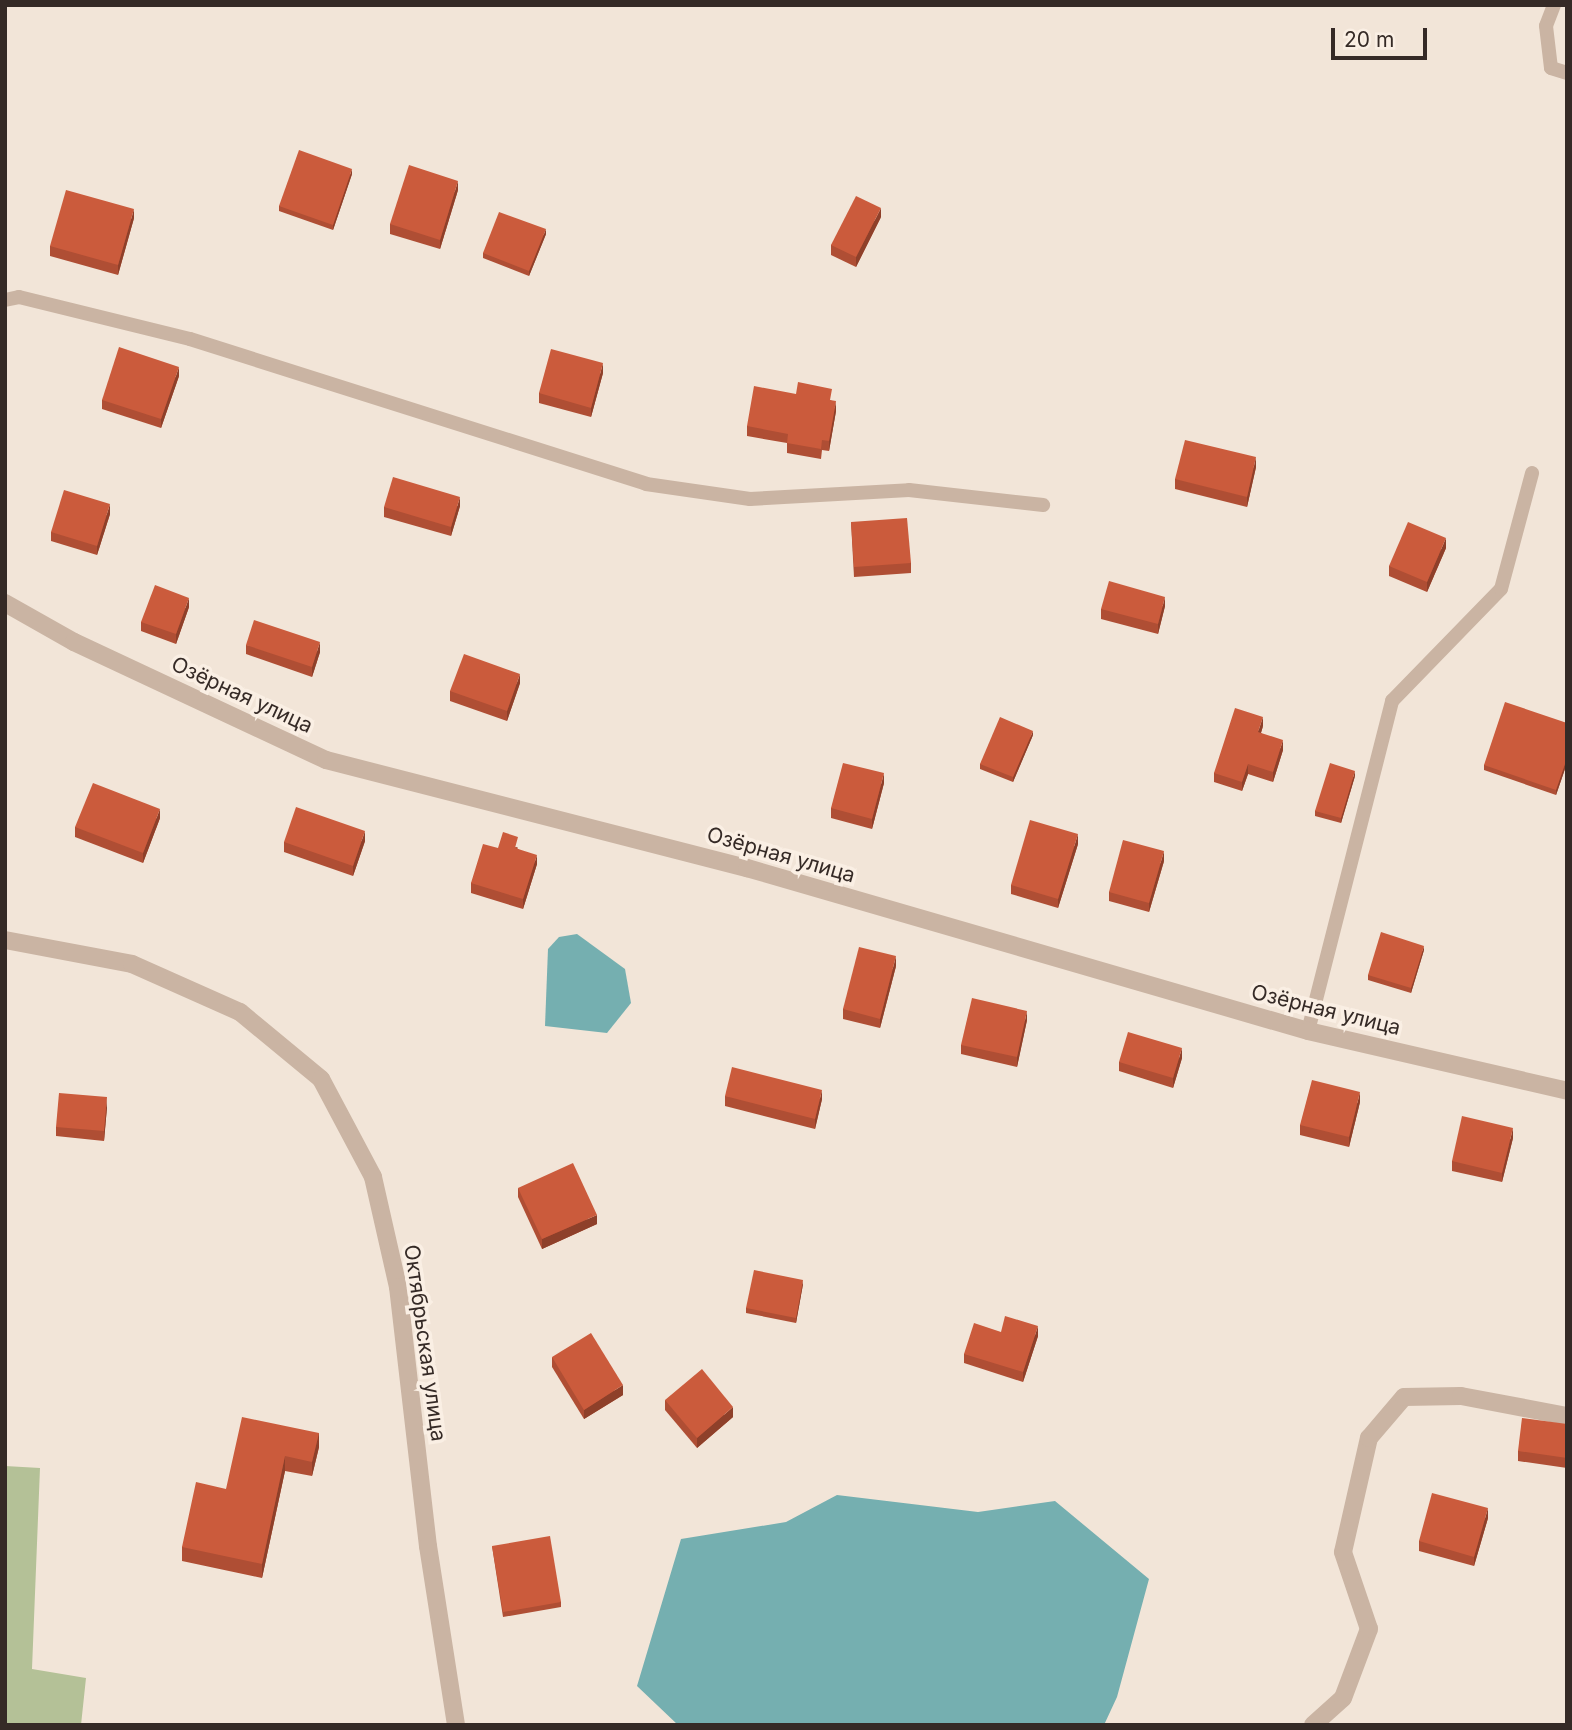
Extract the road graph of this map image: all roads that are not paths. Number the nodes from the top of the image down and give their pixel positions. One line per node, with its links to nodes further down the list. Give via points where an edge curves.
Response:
1 (1554, 5): 2 (lane, via 1546,26 1551,68)
2 (1567, 73)
3 (5, 300): 5 (lane, via 19,298 190,339 646,484 750,499 909,490)
4 (1532, 473): 8 (lane, via 1501,589 1392,701)
5 (1043, 505)
6 (5, 603): 8 (street, Озёрная улица, via 74,642 327,760 747,868)
7 (5, 940): 11 (street, Октябрьская улица, via 132,964 240,1012 321,1079 373,1177 398,1287 428,1546)
8 (1308, 1031): 9 (street, Озёрная улица)
9 (1567, 1091)
10 (1567, 1416): 12 (street, via 1461,1396 1404,1397 1369,1438 1343,1552 1369,1629 1343,1698)
11 (456, 1725)
12 (1313, 1725)

